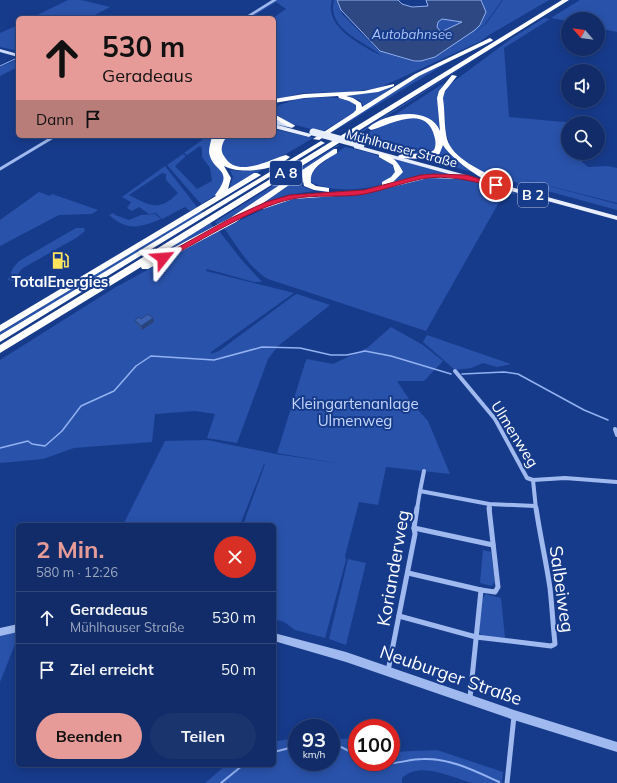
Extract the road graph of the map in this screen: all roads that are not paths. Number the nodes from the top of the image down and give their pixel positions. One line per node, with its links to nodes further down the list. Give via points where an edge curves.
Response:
1 (275, 0): 4 (street)
2 (557, 0): 6 (highway, A 8)
3 (566, 0): 5 (highway, A 8)
4 (248, 16)
5 (515, 32): 10 (highway, via 504,43); 37 (highway, A 8)
6 (490, 40): 9 (highway); 39 (highway, A 8)
7 (0, 50): 8 (main road)
8 (16, 54)
9 (417, 74): 11 (highway, via 372,92 302,95); 14 (highway)
10 (454, 76): 18 (highway); 30 (highway, via 442,90 440,98 446,144 460,162)
11 (276, 101)
12 (276, 106): 14 (highway, via 300,97 351,99 359,104 359,110)
13 (276, 117): 17 (highway)
14 (351, 118): 26 (highway)
15 (276, 125): 17 (main road, Mühlhauser Straße)
16 (276, 125): 19 (main road, Mühlhauser Straße)
17 (292, 126): 19 (main road, Mühlhauser Straße)
18 (372, 128): 25 (highway, via 393,118 407,116 423,118 433,124 440,144 436,153 423,157); 27 (highway)
19 (311, 133): 23 (main road, Mühlhauser Straße)
20 (52, 138): 28 (street)
21 (214, 138): 31 (highway, via 213,153 226,172 228,182 223,192)
22 (223, 138): 26 (highway, via 218,146 220,156 225,163 235,168 254,168)
23 (358, 146): 24 (main road, Mühlhauser Straße); 25 (main road, Mühlhauser Straße / B 2)
24 (382, 155): 27 (highway, via 396,164 398,176 385,184 363,189 335,191 314,188 307,184 306,179); 29 (main road, Mühlhauser Straße)
25 (402, 156): 30 (main road, Mühlhauser Straße / B 2)
26 (286, 157): 31 (highway)
27 (311, 167): 34 (highway)
28 (0, 169)
29 (467, 178): 33 (main road, Mühlhauser Straße / B 2); 34 (highway, via 428,176 364,192 292,197)
30 (495, 181): 32 (main road, Mühlhauser Straße / B 2)
31 (208, 203): 35 (highway)
32 (617, 213)
33 (617, 218)
34 (234, 220): 37 (highway)
35 (173, 224): 36 (highway); 38 (highway)
36 (142, 235)
37 (57, 315): 40 (highway, A 8)
38 (0, 329)
39 (0, 339)
40 (0, 350)
41 (454, 370): 45 (street, Ulmenweg, via 495,419 525,476)
42 (616, 429): 43 (street)
43 (617, 435)
44 (424, 471): 47 (street, Korianderweg)
45 (533, 480): 46 (street, Ulmenweg, via 565,478); 49 (street, Salbeiweg)
46 (617, 482)
47 (420, 492): 48 (street, Korianderweg); 50 (street, Korianderweg)
48 (489, 504): 49 (street); 51 (street)
49 (535, 506): 57 (street, Salbeiweg, via 550,590 555,644 551,646)
50 (414, 528): 51 (street); 52 (street, Korianderweg)
51 (493, 544): 53 (street, via 498,587 495,592)
52 (408, 573): 53 (street); 54 (street, Korianderweg)
53 (481, 590): 57 (street)
54 (399, 616): 57 (street); 59 (street, Korianderweg)
55 (16, 628): 56 (street)
56 (0, 632)
57 (476, 637): 60 (street)
58 (276, 638): 59 (street, Neuburger Straße)
59 (388, 672): 60 (street, Neuburger Straße)
60 (469, 700): 61 (street, Neuburger Straße)
61 (514, 715): 62 (street, Neuburger Straße); 63 (street)
62 (617, 747)
63 (507, 783)

